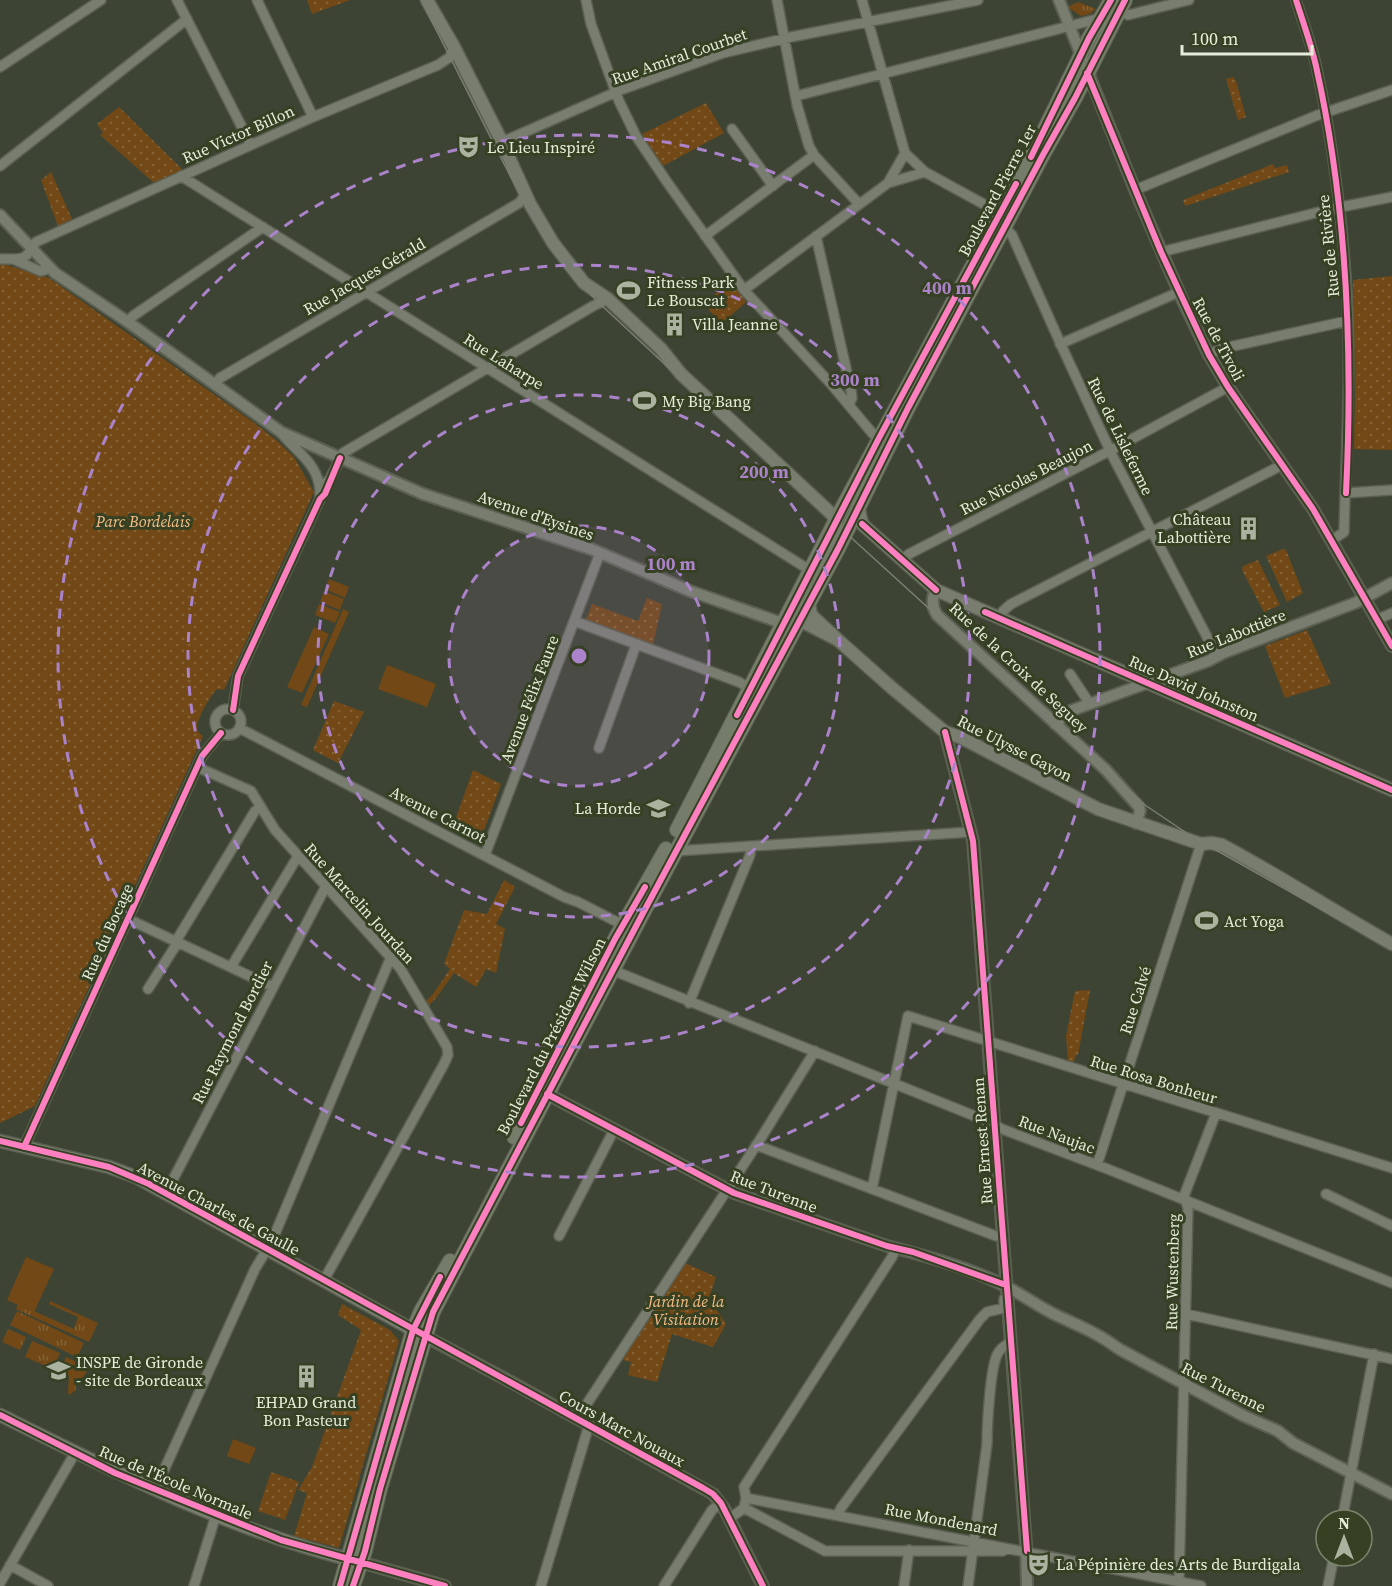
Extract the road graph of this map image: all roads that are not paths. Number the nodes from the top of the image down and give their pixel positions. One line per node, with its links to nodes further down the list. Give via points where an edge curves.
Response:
1 (101, 0): 21 (street)
2 (177, 0): 14 (street)
3 (257, 0): 28 (street)
4 (427, 0): 18 (main road)
5 (586, 0): 25 (street)
6 (777, 0): 17 (street)
7 (862, 0): 15 (street)
8 (978, 0): 15 (street, Rue Amiral Courbet)
9 (1059, 0): 16 (street, Rue de Tivoli)
10 (1189, 0): 12 (street, via 1128,15)
11 (1296, 0): 27 (street, Rue de Rivière, via 1316,65)
12 (1118, 4): 13 (main road, Boulevard Pierre 1er); 20 (main road, Boulevard Pierre 1er)
13 (1101, 18): 16 (street); 19 (main road, Boulevard Pierre 1er)
14 (187, 19): 31 (street); 34 (street)
15 (867, 22): 17 (street, Rue Amiral Courbet); 23 (street)
16 (1069, 26): 19 (street, Rue de Tivoli); 23 (street)
17 (784, 38): 25 (street, Rue Amiral Courbet, via 723,53); 26 (street)
18 (454, 47): 28 (street, Rue Victor Billon, via 450,57 438,64); 30 (main road)
19 (1080, 56): 20 (street); 22 (street, Rue de Tivoli); 44 (main road, Boulevard Pierre 1er)
20 (1096, 56): 22 (main road, Boulevard Pierre 1er)
21 (0, 66)
22 (1087, 73): 39 (street, Rue de Tivoli); 47 (main road, Boulevard Pierre 1er)
23 (882, 74): 26 (street); 32 (street)
24 (1392, 90): 27 (street)
25 (616, 93): 30 (street, Rue Amiral Courbet); 48 (street, via 636,136)
26 (796, 96): 33 (street)
27 (1324, 113): 39 (street); 43 (street, Rue de Rivière)
28 (313, 117): 31 (street, Rue Victor Billon)
29 (732, 129): 38 (street)
30 (502, 142): 40 (main road)
31 (251, 145): 36 (street, Rue Victor Billon)
32 (905, 153): 35 (street); 37 (street)
33 (814, 155): 38 (street); 42 (street)
34 (0, 166)
35 (925, 172): 37 (street); 44 (street)
36 (182, 176): 46 (street, Rue Laharpe); 50 (street, Rue Victor Billon, via 36,242)
37 (888, 183): 42 (street)
38 (773, 186): 48 (street)
39 (1135, 190): 51 (street, Rue de Tivoli)
40 (524, 191): 56 (street, Rue Jacques Gérald, via 519,203); 58 (main road, via 560,253 584,283)
41 (1392, 197): 43 (street)
42 (859, 204): 49 (street)
43 (1338, 207): 51 (street); 59 (street, Rue de Rivière)
44 (1000, 213): 69 (main road, Boulevard Pierre 1er)
45 (0, 215): 50 (street, Avenue d'Eysines)
46 (263, 227): 56 (street, Rue Laharpe); 60 (street)
47 (1005, 228): 61 (street, Rue de Lisleferme, via 1012,235); 68 (main road, Boulevard Pierre 1er)
48 (705, 236): 55 (street)
49 (816, 236): 55 (street); 66 (street, via 851,390)
50 (32, 248): 53 (street, Rue Victor Billon, via 23,259); 54 (street, Avenue d'Eysines)
51 (1161, 252): 57 (street, Rue de Tivoli)
52 (0, 258): 53 (street)
53 (13, 259): 54 (street, via 40,271)
54 (48, 267): 60 (street, Avenue d'Eysines)
55 (744, 290): 66 (street)
56 (366, 292): 63 (street, Rue Laharpe); 64 (street, Rue Jacques Gérald)
57 (1179, 292): 61 (street); 62 (street, Rue de Tivoli)
58 (608, 300): 63 (street); 78 (main road, via 667,355 681,374)
59 (1347, 321): 62 (street); 76 (street, Rue de Rivière)
60 (128, 322): 64 (street, Avenue d'Eysines)
61 (1060, 344): 70 (street, Rue de Lisleferme)
62 (1209, 355): 65 (street, Rue de Tivoli)
63 (488, 368): 72 (street); 85 (street, Rue Laharpe)
64 (215, 384): 67 (street, Avenue d'Eysines)
65 (1228, 387): 70 (street, Rue Nicolas Beaujon); 73 (street, Rue de Tivoli)
66 (849, 405): 69 (street)
67 (280, 432): 72 (street, Avenue d'Eysines); 74 (street, Avenue d'Eysines, via 314,471)
68 (895, 434): 69 (street); 77 (main road, Boulevard Pierre 1er)
69 (879, 438): 71 (main road, Boulevard Pierre 1er)
70 (1110, 450): 81 (street, Rue de Lisleferme); 84 (street, Rue Nicolas Beaujon)
71 (870, 456): 77 (main road, via 857,496); 78 (main road, Boulevard Pierre 1er)
72 (340, 458): 74 (street, via 330,479); 83 (street, Avenue d'Eysines, via 423,494)
73 (1282, 465): 81 (street); 82 (street, Rue de Tivoli)
74 (320, 488): 104 (street, via 320,499 238,676)
75 (1392, 490): 76 (street)
76 (1346, 493): 82 (street, Rue de Rivière, via 1344,532)
77 (858, 509): 79 (main road); 80 (main road, Boulevard Pierre 1er)
78 (837, 519): 85 (main road, Boulevard du Président Wilson); 89 (main road)
79 (862, 524): 80 (main road); 84 (main road, Rue de la Croix de Seguey)
80 (848, 529): 89 (main road, Boulevard du Président Wilson)
81 (1152, 532): 91 (street, via 1011,604); 99 (street, Rue de Lisleferme)
82 (1331, 541): 88 (street, Rue de Tivoli)
83 (600, 553): 93 (street, Avenue Félix Faure); 95 (street, Avenue d'Eysines, via 690,591)
84 (902, 560): 87 (main road, Rue de la Croix de Seguey)
85 (811, 571): 95 (main road, Boulevard du Président Wilson)
86 (1392, 583): 88 (street, Rue Labottière)
87 (936, 590): 91 (main road, Rue David Johnston); 106 (street, Rue de la Croix de Seguey, via 933,606 937,615)
88 (1364, 599): 92 (street, Rue de Tivoli); 99 (street, Rue Labottière)
89 (808, 604): 94 (main road, Boulevard du Président Wilson); 96 (main road, Rue Ulysse Gayon, via 811,615)
90 (1392, 613): 92 (street)
91 (1000, 618): 101 (main road, Rue David Johnston)
92 (1376, 620): 98 (street, Rue de Tivoli)
93 (574, 621): 97 (street); 119 (street, Avenue Félix Faure)
94 (798, 622): 95 (main road); 96 (main road, Rue Ulysse Gayon); 105 (main road, Boulevard du Président Wilson)
95 (782, 623): 102 (main road, Boulevard du Président Wilson); 105 (street, via 781,640)
96 (838, 640): 108 (main road, Rue Ulysse Gayon)
97 (636, 645): 102 (street); 110 (street)
98 (1392, 646)
99 (1217, 656): 101 (street, Rue Labottière)
100 (1070, 674): 103 (street)
101 (1149, 683): 103 (street, Rue Labottière); 112 (main road, Rue David Johnston)
102 (750, 689): 123 (main road, Boulevard du Président Wilson)
103 (1090, 704): 106 (street, Rue Labottière, via 1070,711)
104 (233, 710): 107 (street, via 241,720); 109 (street, via 216,716 215,724)
105 (750, 711): 118 (main road, Boulevard du Président Wilson)
106 (1055, 724): 114 (street, Rue de la Croix de Seguey, via 1106,770 1139,807)
107 (239, 728): 109 (street, via 233,734); 119 (street, Avenue Carnot)
108 (945, 732): 114 (main road, Rue Ulysse Gayon, via 1098,809); 115 (street, Rue Ernest Renan)
109 (221, 733): 111 (street, Rue du Bocage)
110 (599, 748)
111 (197, 767): 113 (street, Rue Marcelin Jourdan, via 251,791); 122 (street, Rue du Bocage)
112 (1392, 790)
113 (260, 807): 120 (street, Rue Marcelin Jourdan, via 270,825); 124 (street)
114 (1136, 823): 116 (main road, Rue Ulysse Gayon)
115 (971, 832): 117 (street); 133 (street, Rue Ernest Renan)
116 (1201, 844): 125 (main road, via 1222,845); 136 (street, Rue Calvé)
117 (751, 847): 118 (street); 131 (street)
118 (676, 851): 123 (main road, Boulevard du Président Wilson)
119 (485, 855): 123 (street, Avenue Carnot)
120 (298, 856): 121 (street, Rue Marcelin Jourdan); 127 (street)
121 (326, 886): 126 (street, Rue Marcelin Jourdan); 129 (street, Rue Raymond Bordier)
122 (128, 919): 124 (street); 143 (street, Rue du Bocage)
123 (630, 924): 128 (main road, Boulevard du Président Wilson); 132 (main road, Boulevard du Président Wilson)
124 (177, 942): 127 (street); 130 (street)
125 (1392, 944)
126 (391, 957): 155 (street); 156 (street, Rue Marcelin Jourdan, via 411,985 448,1055)
127 (231, 967): 129 (street)
128 (612, 970): 131 (street, Rue Naujac); 137 (main road, Boulevard du Président Wilson)
129 (273, 987): 148 (street, Rue Raymond Bordier)
130 (148, 989)
131 (689, 1003): 134 (street, Rue Naujac)
132 (571, 1023): 137 (street, via 549,1076); 161 (main road, Boulevard du Président Wilson)
133 (988, 1042): 135 (street, Rue Rosa Bonheur, via 908,1017); 136 (street, Rue Rosa Bonheur); 139 (street, Rue Ernest Renan)
134 (815, 1051): 135 (street, Rue Naujac); 142 (street)
135 (893, 1083): 139 (street, Rue Naujac); 146 (street)
136 (1123, 1084): 138 (street, Rue Rosa Bonheur); 144 (street, Rue Calvé)
137 (547, 1094): 140 (street, Rue Turenne); 161 (main road, Boulevard du Président Wilson)
138 (1216, 1113): 145 (street, Rue Rosa Bonheur); 150 (street, Rue Wustenberg)
139 (994, 1125): 144 (street, Rue Naujac); 153 (street, Rue Ernest Renan)
140 (614, 1130): 147 (street, Rue Turenne); 152 (street)
141 (0, 1141): 143 (main road, Avenue Charles de Gaulle)
142 (756, 1145): 146 (street); 147 (street)
143 (24, 1147): 148 (main road, Avenue Charles de Gaulle, via 109,1167)
144 (1097, 1165): 150 (street, Rue Naujac)
145 (1392, 1168)
146 (872, 1189): 153 (street)
147 (726, 1190): 154 (street, Rue Turenne); 167 (street)
148 (166, 1193): 155 (main road, Avenue Charles de Gaulle)
149 (1326, 1194): 151 (street)
150 (1185, 1200): 157 (street, Rue Naujac); 160 (street, Rue Wustenberg)
151 (1392, 1226)
152 (559, 1236)
153 (1003, 1236): 158 (street, Rue Ernest Renan)
154 (896, 1248): 158 (street, Rue Turenne); 174 (street, via 744,1486)
155 (267, 1249): 156 (main road, Avenue Charles de Gaulle); 171 (street)
156 (324, 1280): 161 (main road, Avenue Charles de Gaulle)
157 (1392, 1283)
158 (1005, 1285): 159 (street, Rue Ernest Renan); 165 (street, Rue Turenne)
159 (1006, 1308): 162 (street, Rue Ernest Renan); 176 (street, via 987,1311 980,1319)
160 (1186, 1314): 163 (street); 165 (street, Rue Wustenberg)
161 (418, 1333): 167 (street, Cours Marc Nouaux); 182 (main road, Boulevard du Président Wilson, via 373,1466); 182 (main road, Boulevard du Président Wilson, via 365,1551)
162 (1011, 1342): 179 (street, via 1000,1350 995,1361); 181 (street, Rue Ernest Renan)
163 (1374, 1354): 164 (street); 170 (street)
164 (1392, 1359)
165 (1185, 1384): 170 (street, Rue Turenne); 185 (street, Rue Wustenberg)
166 (0, 1415): 169 (main road, Rue de l'École Normale)
167 (577, 1419): 168 (street, Cours Marc Nouaux)
168 (589, 1425): 173 (street, Cours Marc Nouaux, via 703,1488); 192 (street)
169 (75, 1453): 171 (main road, Rue de l'École Normale); 183 (street)
170 (1352, 1472): 172 (street, Rue Turenne); 175 (street)
171 (155, 1490): 177 (main road, Rue de l'École Normale)
172 (1392, 1494)
173 (721, 1503): 178 (street, Cours Marc Nouaux); 193 (street, via 712,1510)
174 (745, 1503): 176 (street, Rue Mondenard); 178 (street); 180 (street, via 825,1551)
175 (1344, 1508)
176 (838, 1514): 179 (street, Rue Mondenard)
177 (216, 1515): 182 (main road, Rue de l'École Normale, via 281,1540); 188 (street)
178 (729, 1519): 194 (street, Cours Marc Nouaux)
179 (974, 1546): 180 (street); 181 (street, Rue Mondenard); 196 (street)
180 (909, 1551): 195 (street)
181 (1027, 1551): 185 (street, Rue Mondenard); 197 (street, Rue Ernest Renan)
182 (354, 1561): 189 (main road, Boulevard du Président Wilson); 190 (main road, Boulevard du Président Wilson); 191 (street)
183 (10, 1565): 186 (street); 187 (street)
184 (1332, 1568): 199 (street)
185 (1179, 1582): 198 (street, Rue Mondenard)
186 (0, 1583)
187 (48, 1586)
188 (194, 1586)
189 (340, 1586)
190 (352, 1586)
191 (445, 1586)
192 (541, 1586)
193 (664, 1586)
194 (763, 1586)
195 (904, 1586)
196 (968, 1586)
197 (1027, 1586)
198 (1201, 1586)
199 (1328, 1586)

